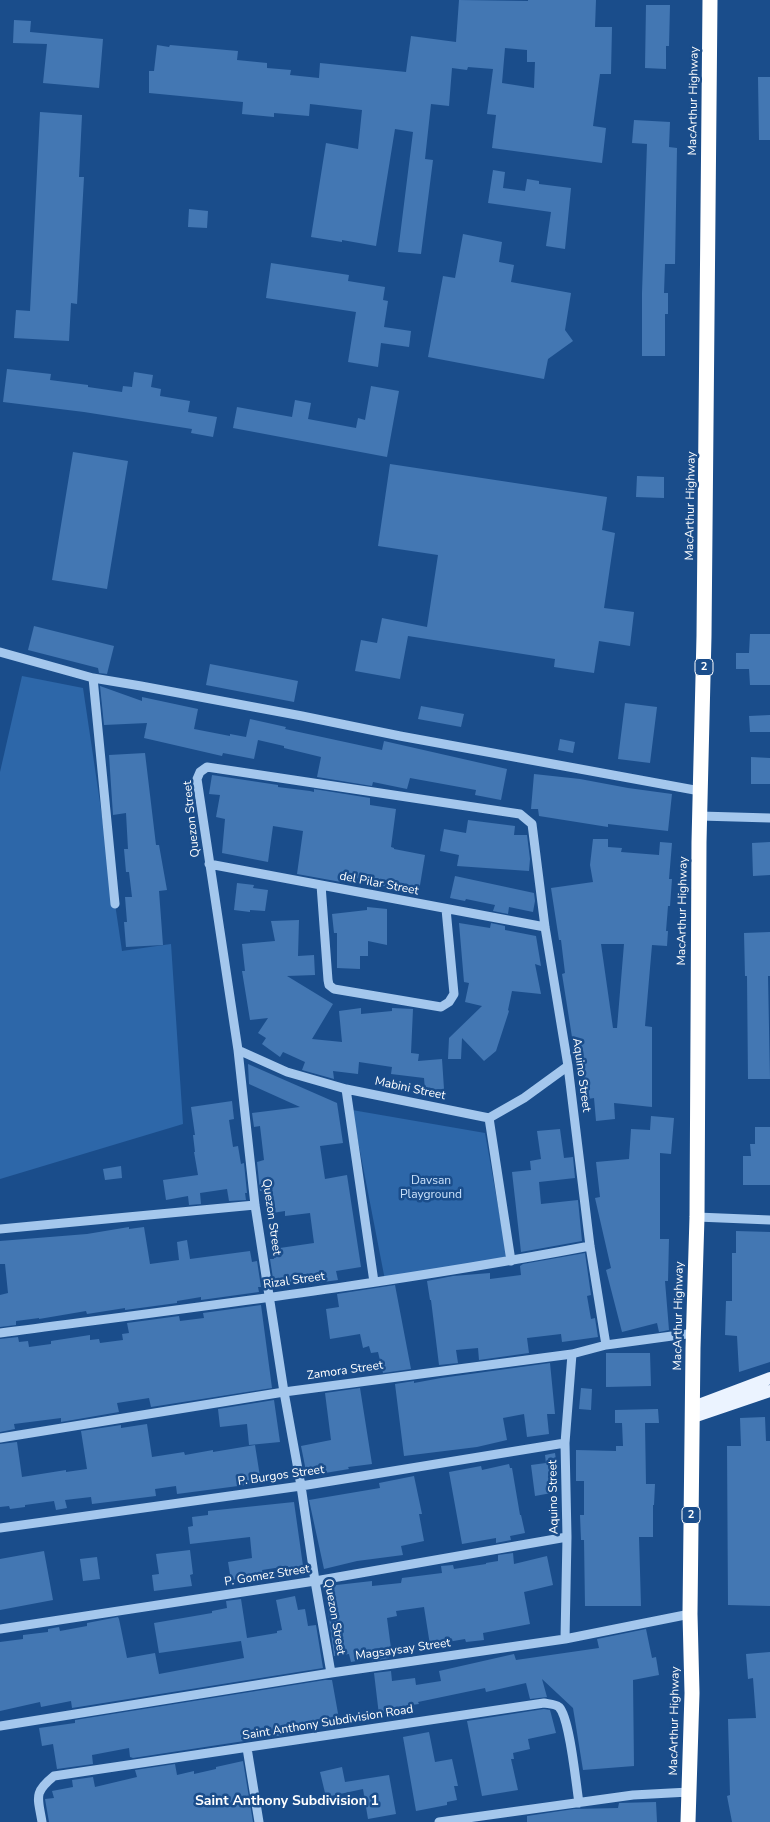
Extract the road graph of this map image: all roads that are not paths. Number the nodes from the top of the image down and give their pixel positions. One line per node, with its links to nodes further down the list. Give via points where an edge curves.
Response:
1 (710, 0): 4 (highway, MacArthur Highway / 2)
2 (0, 652): 3 (street)
3 (93, 678): 4 (street); 10 (street)
4 (700, 791): 6 (highway, MacArthur Highway / 2)
5 (520, 814): 8 (street, Quezon Street, via 207,767 197,779); 12 (street, Aquino Street, via 532,824)
6 (700, 816): 7 (street); 18 (highway, MacArthur Highway / 2)
7 (770, 818)
8 (209, 864): 9 (street, del Pilar Street); 13 (street, Quezon Street)
9 (321, 886): 11 (street, del Pilar Street); 11 (street, via 328,980 334,989 441,1006 449,1002 454,994)
10 (115, 904)
11 (446, 909): 12 (street, del Pilar Street)
12 (545, 927): 14 (street, Aquino Street)
13 (238, 1050): 15 (street, Mabini Street, via 287,1072); 17 (street, Quezon Street)
14 (568, 1066): 16 (street, via 524,1098); 21 (street, Aquino Street)
15 (346, 1089): 16 (street, Mabini Street); 23 (street)
16 (489, 1118): 22 (street)
17 (255, 1205): 20 (street); 24 (street, Quezon Street)
18 (697, 1217): 19 (street); 26 (highway, MacArthur Highway / 2)
19 (770, 1220)
20 (0, 1229)
21 (590, 1246): 22 (street, Rizal Street); 27 (street, Aquino Street)
22 (511, 1261): 23 (street, Rizal Street)
23 (374, 1282): 24 (street, Rizal Street)
24 (270, 1297): 25 (street, Rizal Street); 31 (street, Quezon Street)
25 (0, 1333)
26 (694, 1333): 27 (street, Zamora Street); 32 (highway, MacArthur Highway / 2)
27 (606, 1345): 28 (street, Zamora Street)
28 (572, 1354): 31 (street, Zamora Street); 34 (street, Aquino Street)
29 (770, 1378): 32 (main road)
30 (770, 1391): 32 (main road)
31 (284, 1392): 33 (street, Zamora Street); 35 (street, Quezon Street)
32 (693, 1412): 39 (highway, MacArthur Highway / 2)
33 (0, 1438)
34 (566, 1443): 35 (street, P. Burgos Street); 37 (street, Aquino Street)
35 (302, 1486): 36 (street, P. Burgos Street); 38 (street, Quezon Street)
36 (0, 1528)
37 (567, 1537): 38 (street, P. Gomez Street); 41 (street, Aquino Street)
38 (316, 1581): 40 (street, P. Gomez Street); 42 (street, Quezon Street)
39 (690, 1614): 41 (street, Magsaysay Street); 45 (highway, MacArthur Highway / 2)
40 (0, 1630)
41 (565, 1640): 42 (street, Magsaysay Street)
42 (332, 1673): 43 (street, Magsaysay Street)
43 (0, 1726)
44 (247, 1748): 46 (street, Saint Anthony Subdivision Road, via 544,1703 557,1706 562,1712); 47 (street, Saint Anthony Subdivision Road, via 54,1776 40,1788); 48 (street)
45 (689, 1792): 46 (street, via 633,1795); 50 (highway, MacArthur Highway / 2)
46 (579, 1803): 49 (street)
47 (42, 1822)
48 (259, 1822)
49 (439, 1822)
50 (688, 1822)

